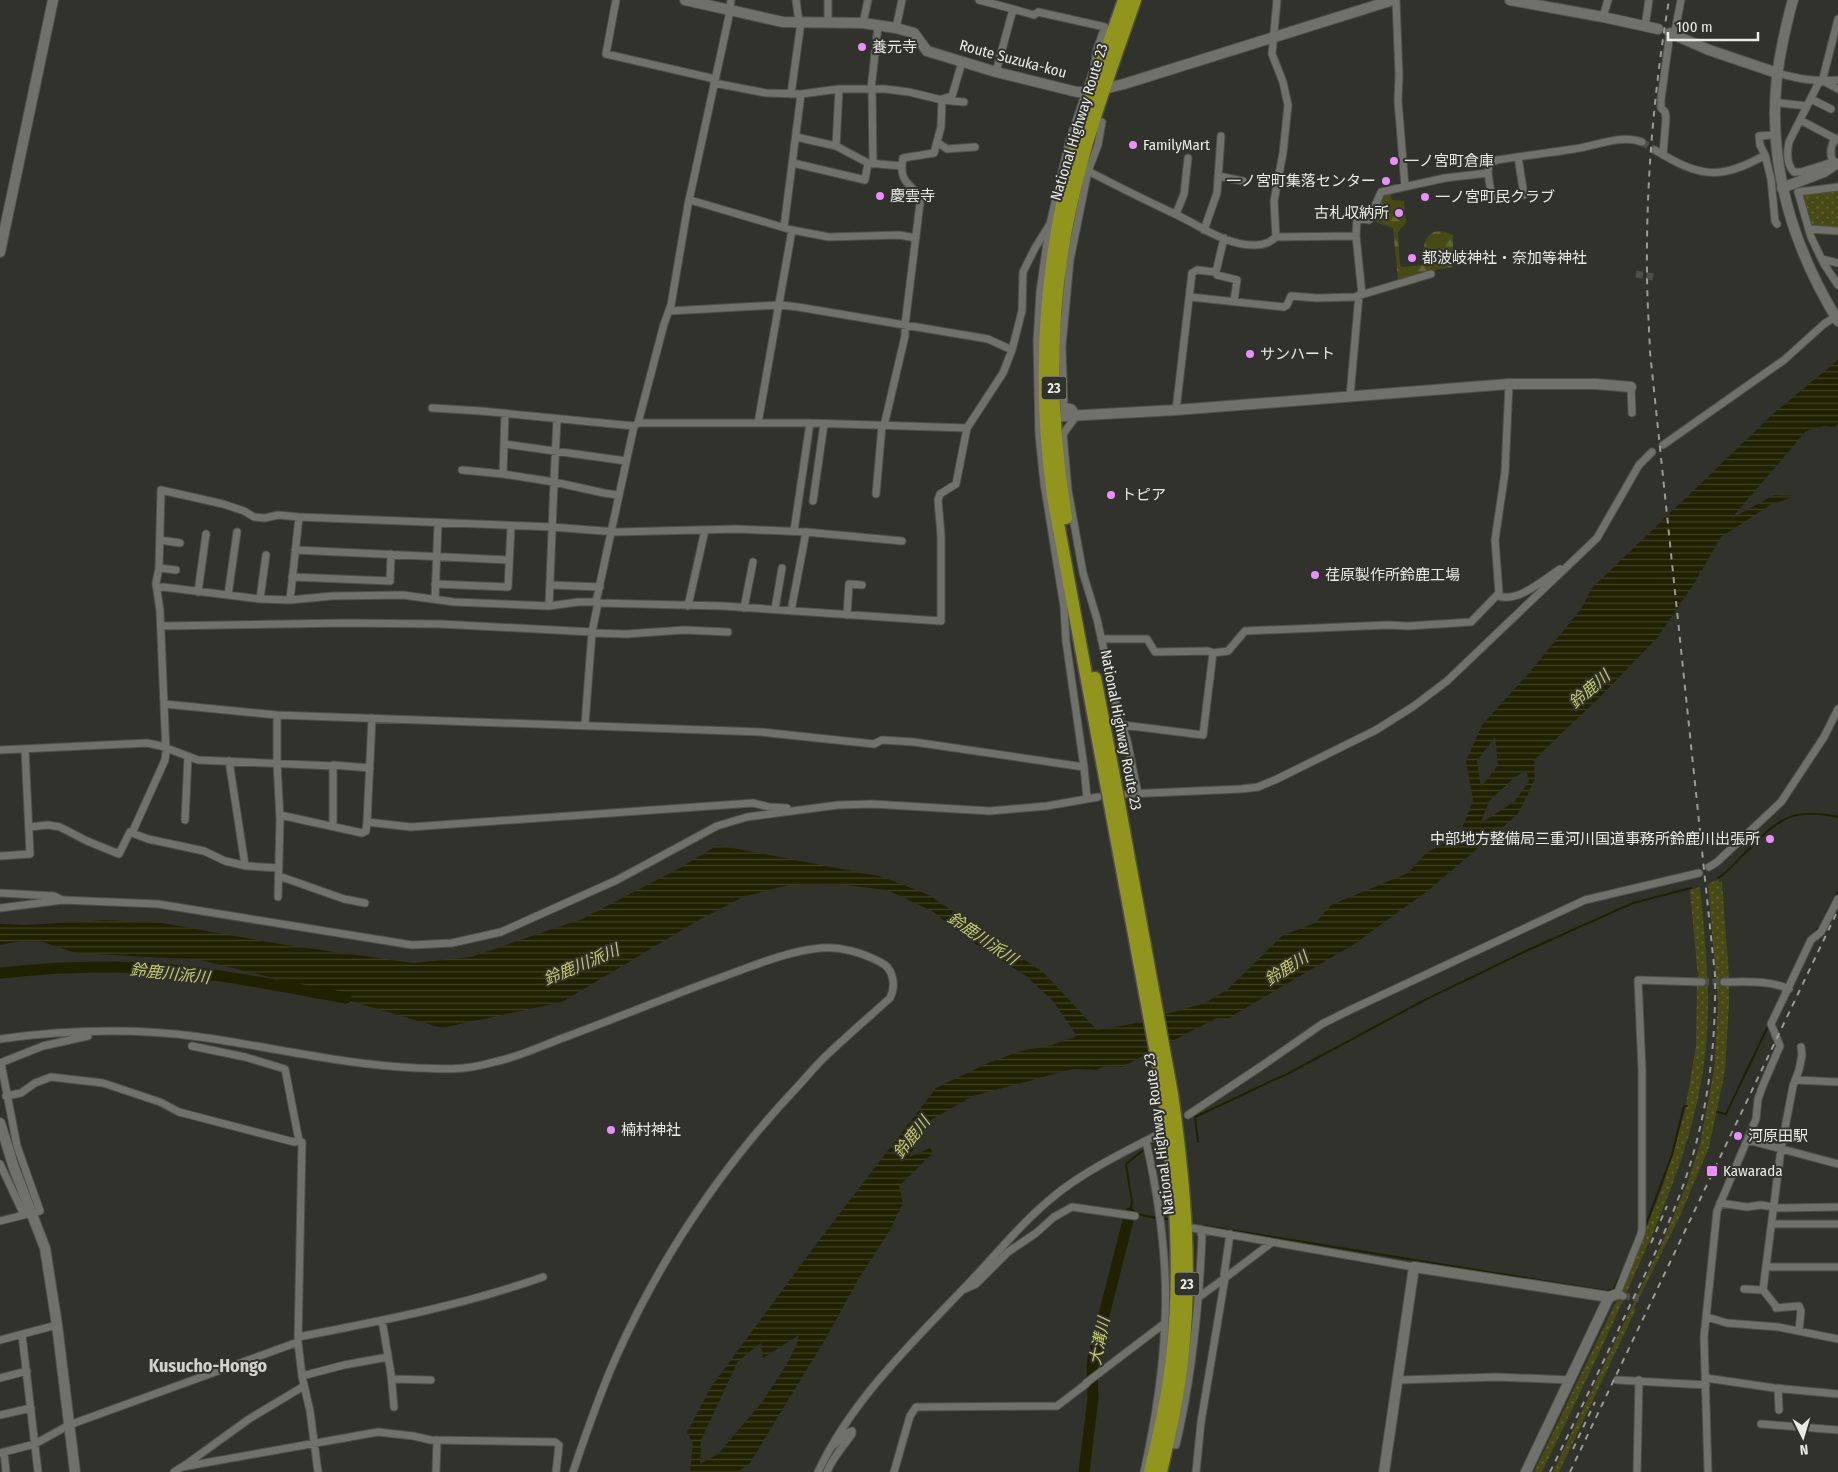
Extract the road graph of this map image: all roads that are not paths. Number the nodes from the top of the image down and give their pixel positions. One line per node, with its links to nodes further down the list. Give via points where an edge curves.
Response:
1 (53, 0): 90 (street)
2 (616, 0): 36 (street, via 606,54)
3 (685, 0): 19 (street, Route Suzuka-kou)
4 (796, 0): 23 (street)
5 (828, 0): 24 (street)
6 (868, 0): 25 (street)
7 (902, 0): 28 (street)
8 (980, 0): 20 (street)
9 (1124, 0): 41 (highway, National Highway Route 23 / 23)
10 (1135, 0): 41 (highway, National Highway Route 23 / 23)
11 (1278, 0): 31 (street)
12 (1394, 0): 31 (street, Route Suzuka-kou); 72 (street)
13 (1510, 0): 18 (street)
14 (1608, 0): 21 (street)
15 (1649, 0): 27 (street)
16 (1681, 0): 30 (street)
17 (1794, 0): 34 (street)
18 (1552, 4): 21 (street)
19 (729, 5): 23 (street, Route Suzuka-kou, via 783,22); 36 (street)
20 (1013, 10): 33 (street); 41 (street, via 1034,15 1038,12 1105,27 1097,49)
21 (1603, 17): 27 (street)
22 (1838, 19): 37 (street)
23 (800, 22): 24 (street, Route Suzuka-kou); 42 (street)
24 (828, 22): 25 (street, Route Suzuka-kou)
25 (863, 23): 26 (street, Route Suzuka-kou)
26 (878, 26): 28 (street, Route Suzuka-kou); 40 (street)
27 (1645, 26): 29 (street)
28 (896, 28): 32 (street, Route Suzuka-kou, via 914,33 927,51)
29 (1658, 29)
30 (1672, 35): 34 (street); 60 (street, via 1661,99 1666,118)
31 (1272, 38): 41 (street, Route Suzuka-kou); 87 (street, via 1272,54 1288,105 1274,201)
32 (962, 62): 33 (street, Route Suzuka-kou); 44 (street, via 952,96)
33 (996, 72): 41 (street, Route Suzuka-kou, via 1077,92)
34 (1777, 73): 37 (street); 51 (street)
35 (1838, 80): 37 (street)
36 (715, 81): 42 (street, via 766,93); 76 (street)
37 (1822, 82): 38 (street); 47 (street)
38 (1838, 88)
39 (839, 89): 40 (street); 43 (street); 57 (street)
40 (872, 89): 44 (street, via 910,92); 65 (street)
41 (1093, 91): 49 (highway, National Highway Route 23 / 23); 79 (street, via 1069,142); 112 (highway, National Highway Route 23 / 23, via 1068,176 1053,250 1043,379)
42 (791, 94): 43 (street)
43 (801, 94): 53 (street)
44 (942, 100): 45 (street); 55 (street)
45 (964, 102)
46 (1780, 103): 47 (street)
47 (1809, 103): 48 (street); 50 (street)
48 (1831, 109)
49 (1094, 119): 68 (street, via 1102,122 1101,134); 104 (highway, National Highway Route 23 / 23, via 1064,237 1056,305)
50 (1800, 120): 54 (street); 66 (street, via 1788,146 1791,170 1801,172)
51 (1775, 135): 61 (street, via 1759,136); 74 (street)
52 (1221, 136): 70 (street)
53 (796, 137): 57 (street); 64 (street)
54 (1837, 139): 66 (street, via 1831,148)
55 (937, 142): 58 (street, via 948,149); 67 (street, via 934,153 903,158)
56 (1642, 142): 62 (street, via 1632,138)
57 (836, 146): 65 (street)
58 (975, 146)
59 (1655, 150): 60 (street)
60 (1662, 155): 61 (street, via 1677,164 1712,174 1731,170)
61 (1765, 155): 80 (street)
62 (1518, 157): 69 (street, via 1489,164); 75 (street)
63 (1188, 158): 78 (street, via 1184,194)
64 (793, 163): 65 (street, via 865,180); 81 (street)
65 (870, 163): 67 (street)
66 (1835, 163): 74 (street, via 1824,172)
67 (902, 166): 88 (street, via 904,181 919,196)
68 (1088, 171): 78 (street); 104 (street, via 1070,260)
69 (1488, 173): 72 (street); 77 (street)
70 (1218, 176): 71 (street); 84 (street, via 1217,193)
71 (1243, 181)
72 (1405, 186): 86 (street, via 1381,192 1369,220 1357,218)
73 (1838, 187): 82 (street, via 1798,192)
74 (1782, 188): 101 (street, via 1799,244)
75 (1524, 195)
76 (690, 200): 81 (street); 100 (street)
77 (1492, 200)
78 (1176, 214): 84 (street)
79 (1050, 224): 103 (street, via 1023,272 1022,311); 193 (street, via 1037,341 1039,442)
80 (1777, 224)
81 (784, 227): 83 (street)
82 (1809, 229): 85 (street); 91 (street)
83 (792, 230): 88 (street, via 828,237 899,235); 99 (street)
84 (1204, 230): 89 (street)
85 (1838, 231)
86 (1356, 236): 87 (street); 96 (street)
87 (1276, 237): 89 (street, via 1268,244 1256,245)
88 (916, 238): 102 (street)
89 (1224, 238): 93 (street)
90 (0, 252)
91 (1822, 259): 92 (street); 95 (street)
92 (1838, 263)
93 (1216, 272): 97 (street, via 1197,270 1192,273); 98 (street, via 1237,280)
94 (1431, 274): 96 (street)
95 (1838, 285)
96 (1360, 295): 98 (street, via 1342,299 1291,296 1284,307); 107 (street)
97 (1190, 297): 98 (street); 109 (street)
98 (1234, 301)
99 (780, 305): 100 (street); 102 (street); 115 (street)
100 (669, 311): 118 (street)
101 (1837, 318): 123 (street, via 1824,324 1784,360)
102 (905, 325): 103 (street, via 988,339); 119 (street)
103 (1012, 350): 121 (street, via 1003,373)
104 (1058, 366): 112 (highway, National Highway Route 23 / 23)
105 (1509, 384): 106 (street); 107 (street); 164 (street, via 1505,472 1494,540)
106 (1630, 387): 110 (street)
107 (1350, 396): 109 (street)
108 (432, 408): 111 (street)
109 (1176, 410): 113 (street)
110 (1632, 413)
111 (506, 414): 114 (street); 122 (street)
112 (1057, 414): 113 (street); 120 (street); 227 (highway, National Highway Route 23 / 23, bridge, via 1053,496 1111,782)
113 (1077, 416): 120 (street)
114 (557, 419): 118 (street); 124 (street)
115 (758, 423): 116 (street); 118 (street)
116 (810, 423): 117 (street); 139 (street)
117 (824, 424): 119 (street); 132 (street)
118 (636, 425): 126 (street)
119 (883, 426): 121 (street); 130 (street)
120 (1068, 427): 178 (street, via 1063,434 1068,490 1083,573)
121 (967, 428): 174 (street, via 956,484 940,494 938,500 941,621)
122 (504, 444): 124 (street); 128 (street)
123 (1663, 445)
124 (556, 452): 126 (street); 129 (street)
125 (1652, 452): 152 (street, via 1639,465 1597,538)
126 (626, 461): 131 (street)
127 (462, 470): 128 (street)
128 (503, 474): 129 (street)
129 (554, 482): 131 (street); 136 (street)
130 (876, 494)
131 (618, 495): 138 (street)
132 (813, 501)
133 (299, 517): 134 (street); 143 (street, via 254,518 223,504 161,490); 146 (street)
134 (438, 524): 135 (street); 149 (street)
135 (511, 526): 136 (street); 150 (street)
136 (552, 528): 138 (street); 158 (street)
137 (705, 530): 138 (street); 139 (street); 170 (street)
138 (611, 531): 160 (street)
139 (794, 531): 141 (street)
140 (237, 532): 163 (street)
141 (806, 532): 144 (street); 173 (street)
142 (206, 534): 162 (street)
143 (160, 540): 145 (street); 153 (street)
144 (902, 541)
145 (180, 543)
146 (295, 550): 147 (street); 156 (street)
147 (391, 554): 149 (street); 156 (street, via 390,581)
148 (266, 555): 166 (street)
149 (436, 556): 150 (street); 157 (street)
150 (509, 560): 157 (street, via 508,587)
151 (753, 562): 171 (street)
152 (1569, 564): 164 (street, via 1518,596 1508,599); 196 (street, via 1446,681 1376,730 1258,787)
153 (159, 568): 155 (street); 161 (street)
154 (782, 568): 172 (street)
155 (176, 570)
156 (292, 577): 167 (street)
157 (435, 584): 165 (street)
158 (550, 585): 160 (street); 169 (street)
159 (862, 585): 174 (street, via 849,584)
160 (600, 586): 168 (street)
161 (158, 588): 162 (street); 175 (street)
162 (198, 592): 163 (street)
163 (228, 595): 166 (street)
164 (1498, 596): 179 (street, via 1468,624 1388,624 1245,631 1228,651)
165 (435, 599): 167 (street, via 356,595); 169 (street)
166 (260, 600): 167 (street)
167 (290, 600)
168 (597, 602): 169 (street); 170 (street); 176 (street)
169 (549, 606)
170 (688, 606): 171 (street)
171 (744, 608): 172 (street)
172 (775, 610): 173 (street)
173 (791, 611): 174 (street)
174 (847, 616)
175 (161, 626): 176 (street, via 440,624); 180 (street)
176 (592, 632): 177 (street); 184 (street)
177 (728, 632)
178 (1101, 638): 179 (street, via 1146,639 1155,652); 185 (street)
179 (1213, 653): 185 (street, via 1203,735)
180 (164, 704): 182 (street); 187 (street)
181 (1838, 709): 208 (street, via 1824,737 1781,802)
182 (278, 715): 183 (street); 191 (street)
183 (372, 718): 184 (street); 194 (street)
184 (585, 724): 193 (street, via 761,732 874,744 882,740 914,742)
185 (1122, 725): 196 (street)
186 (25, 749): 187 (street, via 147,743); 188 (street); 204 (street)
187 (166, 749): 189 (street); 205 (street, via 162,766)
188 (0, 750)
189 (188, 757): 190 (street); 201 (street)
190 (229, 761): 191 (street); 207 (street)
191 (277, 764): 192 (street); 200 (street)
192 (333, 766): 194 (street); 203 (street)
193 (1084, 767): 198 (street)
194 (370, 768): 202 (street)
195 (1127, 794): 196 (street)
196 (1138, 794)
197 (1098, 797): 198 (street)
198 (1088, 798): 199 (street, via 990,812 872,804)
199 (793, 810): 202 (street, via 753,803 411,827); 214 (street, via 747,817 717,826 624,876 501,932 452,943 404,944 158,904)
200 (280, 816): 203 (street); 209 (street)
201 (185, 820)
202 (367, 822): 203 (street, via 366,831 362,832)
203 (333, 826)
204 (28, 827): 205 (street, via 60,827 119,854); 206 (street, via 30,854)
205 (132, 833): 207 (street)
206 (0, 856)
207 (245, 865): 209 (street)
208 (1709, 867)
209 (278, 872): 212 (street); 215 (street, via 344,899)
210 (1699, 872): 229 (street, via 1585,900 1350,1010 1322,1024)
211 (0, 893): 214 (street, via 54,896)
212 (278, 897)
213 (1838, 899): 219 (street, via 1821,932 1811,940)
214 (63, 900): 216 (street)
215 (365, 903)
216 (0, 908)
217 (1702, 982): 258 (street, via 1638,980 1642,1069 1642,1234)
218 (1724, 982): 219 (street, via 1753,982)
219 (1789, 989): 232 (street, via 1771,1024 1780,1046 1762,1086)
220 (106, 1032): 221 (street); 224 (street, via 43,1046); 304 (street, via 197,1036 395,1067 465,1068 508,1058 794,953 830,948 886,964 892,973 894,991 890,998 828,1054 770,1117 724,1174 672,1250 616,1357)
221 (0, 1039)
222 (192, 1046): 233 (street, via 285,1069)
223 (1801, 1046): 225 (street, via 1802,1055)
224 (0, 1063): 228 (street)
225 (1795, 1080): 226 (street); 235 (street)
226 (1838, 1082)
227 (1168, 1095): 293 (highway, National Highway Route 23 / 23, via 1183,1187 1187,1282 1183,1352); 309 (highway, National Highway Route 23 / 23, via 1177,1285 1168,1392)
228 (6, 1096): 233 (street, via 21,1093 51,1077 103,1083 160,1102 179,1112); 241 (street, via 19,1154 40,1211)
229 (1188, 1114)
230 (0, 1123): 241 (street)
231 (1157, 1135): 234 (street)
232 (1748, 1140): 235 (street); 238 (street)
233 (299, 1141): 268 (street, via 302,1142)
234 (1146, 1142): 243 (street); 255 (street, via 1054,1196)
235 (1781, 1149): 237 (street); 240 (street)
236 (0, 1164): 241 (street)
237 (1838, 1164)
238 (1720, 1203): 240 (street); 260 (street)
239 (1838, 1207): 240 (street)
240 (1774, 1208): 245 (street)
241 (28, 1214): 244 (street); 263 (street, via 45,1248)
242 (1134, 1216): 255 (street, via 1072,1207 1008,1252 976,1284)
243 (1160, 1220): 247 (street); 262 (street)
244 (0, 1221)
245 (1772, 1224): 246 (street); 251 (street)
246 (1838, 1224)
247 (1172, 1225)
248 (1230, 1234): 249 (street); 254 (street); 259 (street, via 1196,1228 1202,1237)
249 (1271, 1243): 250 (street); 254 (street)
250 (1414, 1266): 258 (street); 275 (street)
251 (1767, 1267): 252 (street); 257 (street)
252 (1838, 1267)
253 (543, 1277): 261 (street)
254 (1226, 1278): 259 (street); 311 (street, via 1200,1422)
255 (963, 1290): 294 (street, via 893,1363)
256 (1744, 1290): 257 (street)
257 (1763, 1290): 264 (street, via 1775,1307 1799,1306)
258 (1616, 1296): 276 (street)
259 (1198, 1297): 293 (street, via 1176,1445)
260 (1707, 1317): 264 (street, via 1727,1323); 279 (street, via 1704,1337)
261 (382, 1320): 268 (street); 269 (street)
262 (1165, 1323): 307 (street, via 1057,1406 916,1407 910,1416); 308 (street, via 1156,1413)
263 (57, 1325): 265 (street); 288 (street)
264 (1799, 1330): 266 (street)
265 (22, 1334): 267 (street); 270 (street)
266 (1838, 1339)
267 (0, 1340)
268 (298, 1340): 271 (street); 288 (street)
269 (388, 1357): 271 (street); 273 (street)
270 (27, 1372): 272 (street); 284 (street)
271 (302, 1376): 280 (street)
272 (0, 1378)
273 (392, 1379): 274 (street); 283 (street)
274 (431, 1380)
275 (1398, 1380): 276 (street, via 1497,1377); 312 (street)
276 (1570, 1380): 313 (street)
277 (1617, 1380): 278 (street)
278 (1639, 1380): 279 (street); 314 (street)
279 (1706, 1381): 281 (street); 315 (street)
280 (304, 1386): 292 (street); 296 (street, via 248,1420)
281 (1778, 1388): 282 (street); 285 (street)
282 (1838, 1394)
283 (394, 1406)
284 (31, 1408): 286 (street); 291 (street)
285 (1778, 1410)
286 (0, 1415)
287 (1761, 1424): 289 (street)
288 (69, 1425): 291 (street); 299 (street)
289 (1838, 1430)
290 (437, 1440): 292 (street, via 378,1432); 302 (street); 303 (street, via 555,1442 559,1445)
291 (35, 1444): 295 (street); 298 (street)
292 (314, 1444): 296 (street); 301 (street)
293 (1168, 1444): 310 (highway, National Highway Route 23 / 23)
294 (829, 1448): 305 (street); 306 (street, via 852,1431 848,1441 834,1455)
295 (2, 1452): 297 (street)
296 (182, 1467): 300 (street)
297 (6, 1472)
298 (38, 1472)
299 (75, 1472)
300 (174, 1472)
301 (318, 1472)
302 (436, 1472)
303 (556, 1472)
304 (573, 1472)
305 (818, 1472)
306 (827, 1472)
307 (894, 1472)
308 (1144, 1472)
309 (1150, 1472)
310 (1161, 1472)
311 (1196, 1472)
312 (1384, 1472)
313 (1526, 1472)
314 (1637, 1472)
315 (1708, 1472)

